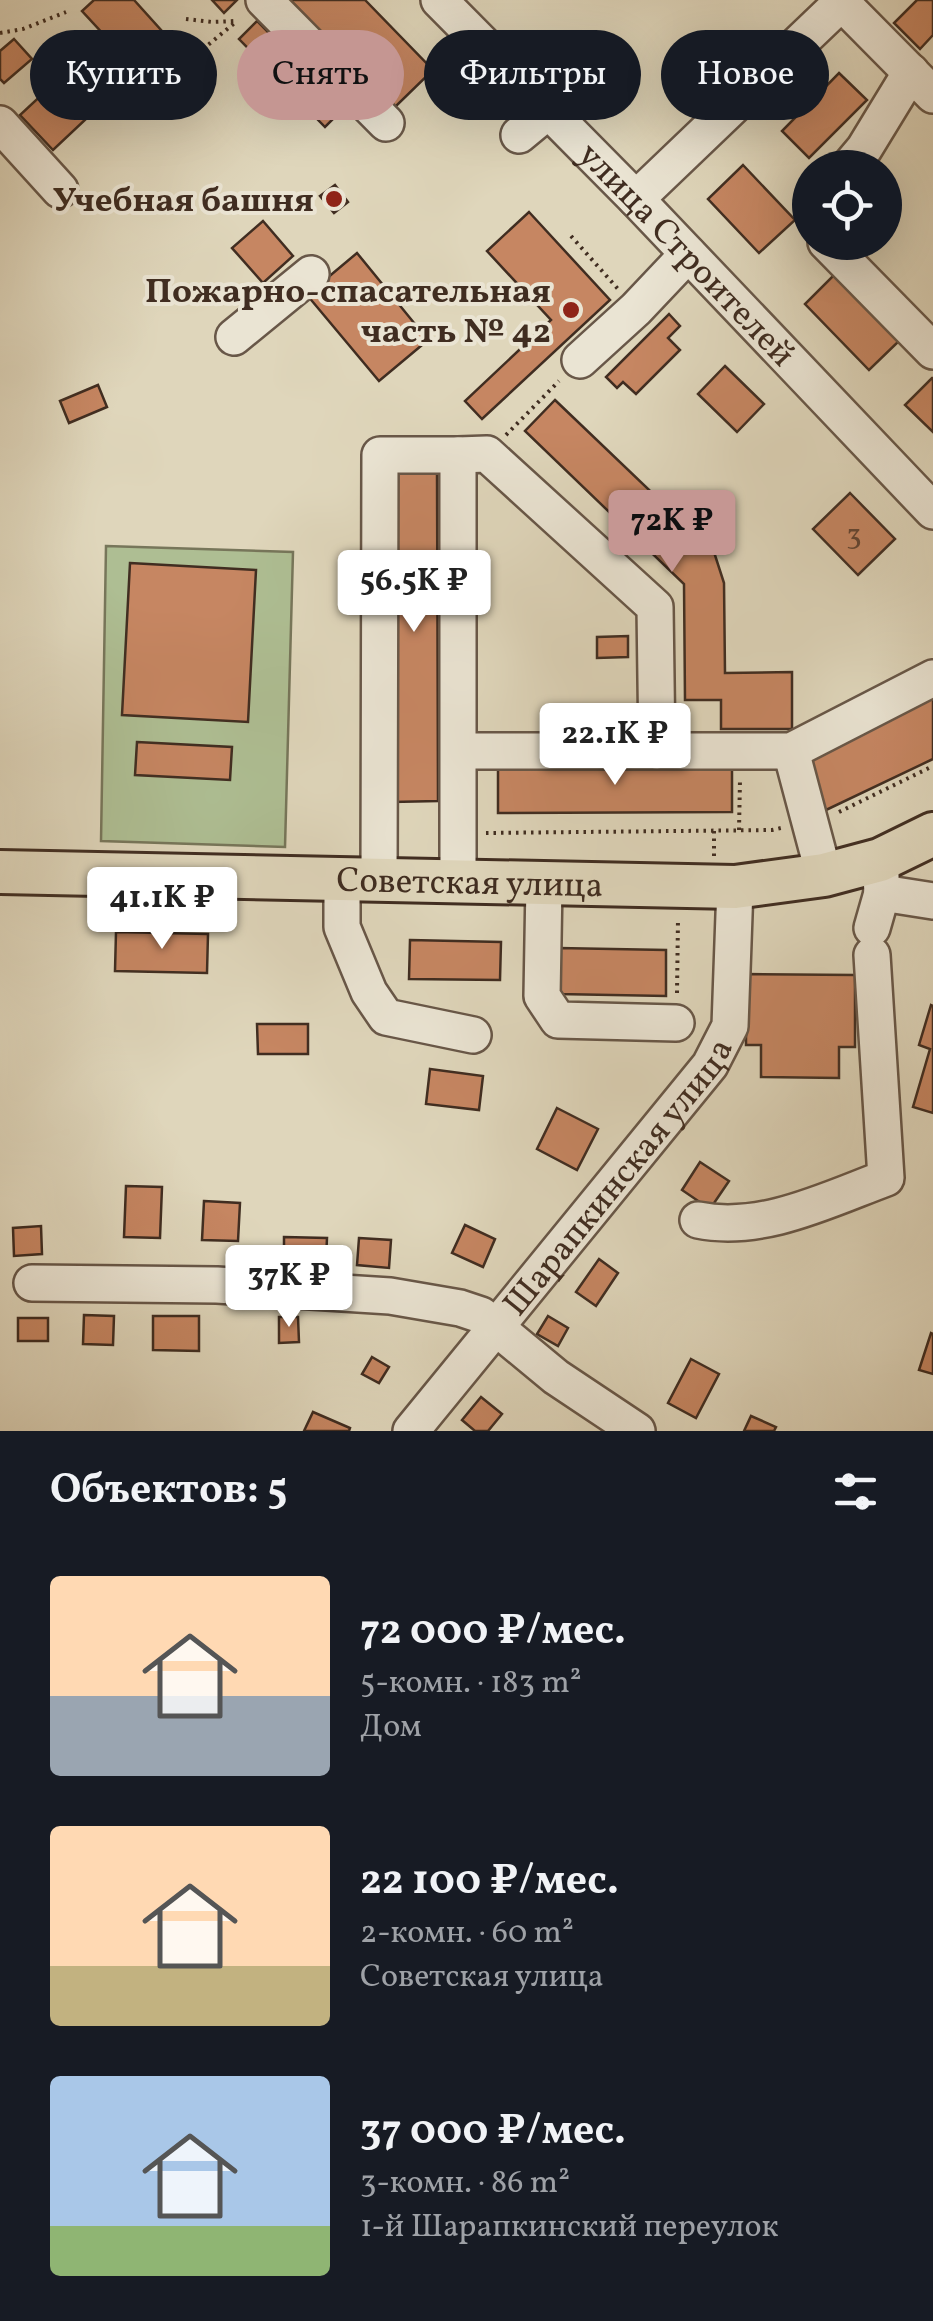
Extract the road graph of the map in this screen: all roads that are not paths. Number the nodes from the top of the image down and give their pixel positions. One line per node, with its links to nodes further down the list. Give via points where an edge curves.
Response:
1 (439, 0): 4 (street, улица Строителей)
2 (842, 1): 5 (street); 13 (street)
3 (253, 7): 8 (street)
4 (468, 30)
5 (922, 84): 11 (street)
6 (538, 120): 10 (street)
7 (557, 120): 13 (street, улица Строителей)
8 (386, 123)
9 (0, 124): 12 (street)
10 (520, 136)
11 (863, 150)
12 (60, 190)
13 (636, 199): 14 (street, улица Строителей)
14 (688, 254): 19 (street); 21 (street, улица Строителей)
15 (844, 260): 18 (street)
16 (311, 274): 17 (street)
17 (234, 337)
18 (933, 351)
19 (580, 360)
20 (472, 455): 23 (street); 24 (street, via 655,607); 30 (street, via 380,456)
21 (933, 511)
22 (933, 678): 25 (street)
23 (458, 751): 24 (street); 31 (street)
24 (657, 751): 25 (street)
25 (791, 751): 28 (street)
26 (933, 834): 29 (main road, Советская улица)
27 (0, 872): 30 (main road, Советская улица)
28 (824, 876): 29 (main road, Советская улица); 33 (main road, Советская улица)
29 (881, 877): 34 (street); 37 (street, via 872,941 886,1178 783,1216)
30 (360, 880): 31 (main road, Советская улица); 36 (street, via 342,927 386,1017)
31 (458, 882): 32 (main road, Советская улица)
32 (544, 884): 33 (main road, Советская улица); 35 (street, via 542,996 558,1020)
33 (735, 887): 39 (street, Шарапкинская улица, via 730,1026 710,1065)
34 (933, 901)
35 (676, 1023)
36 (473, 1034)
37 (698, 1220)
38 (32, 1283): 39 (street, via 390,1296 460,1308)
39 (496, 1328): 40 (street, Шарапкинская улица); 41 (street)
40 (411, 1431)
41 (637, 1431)

